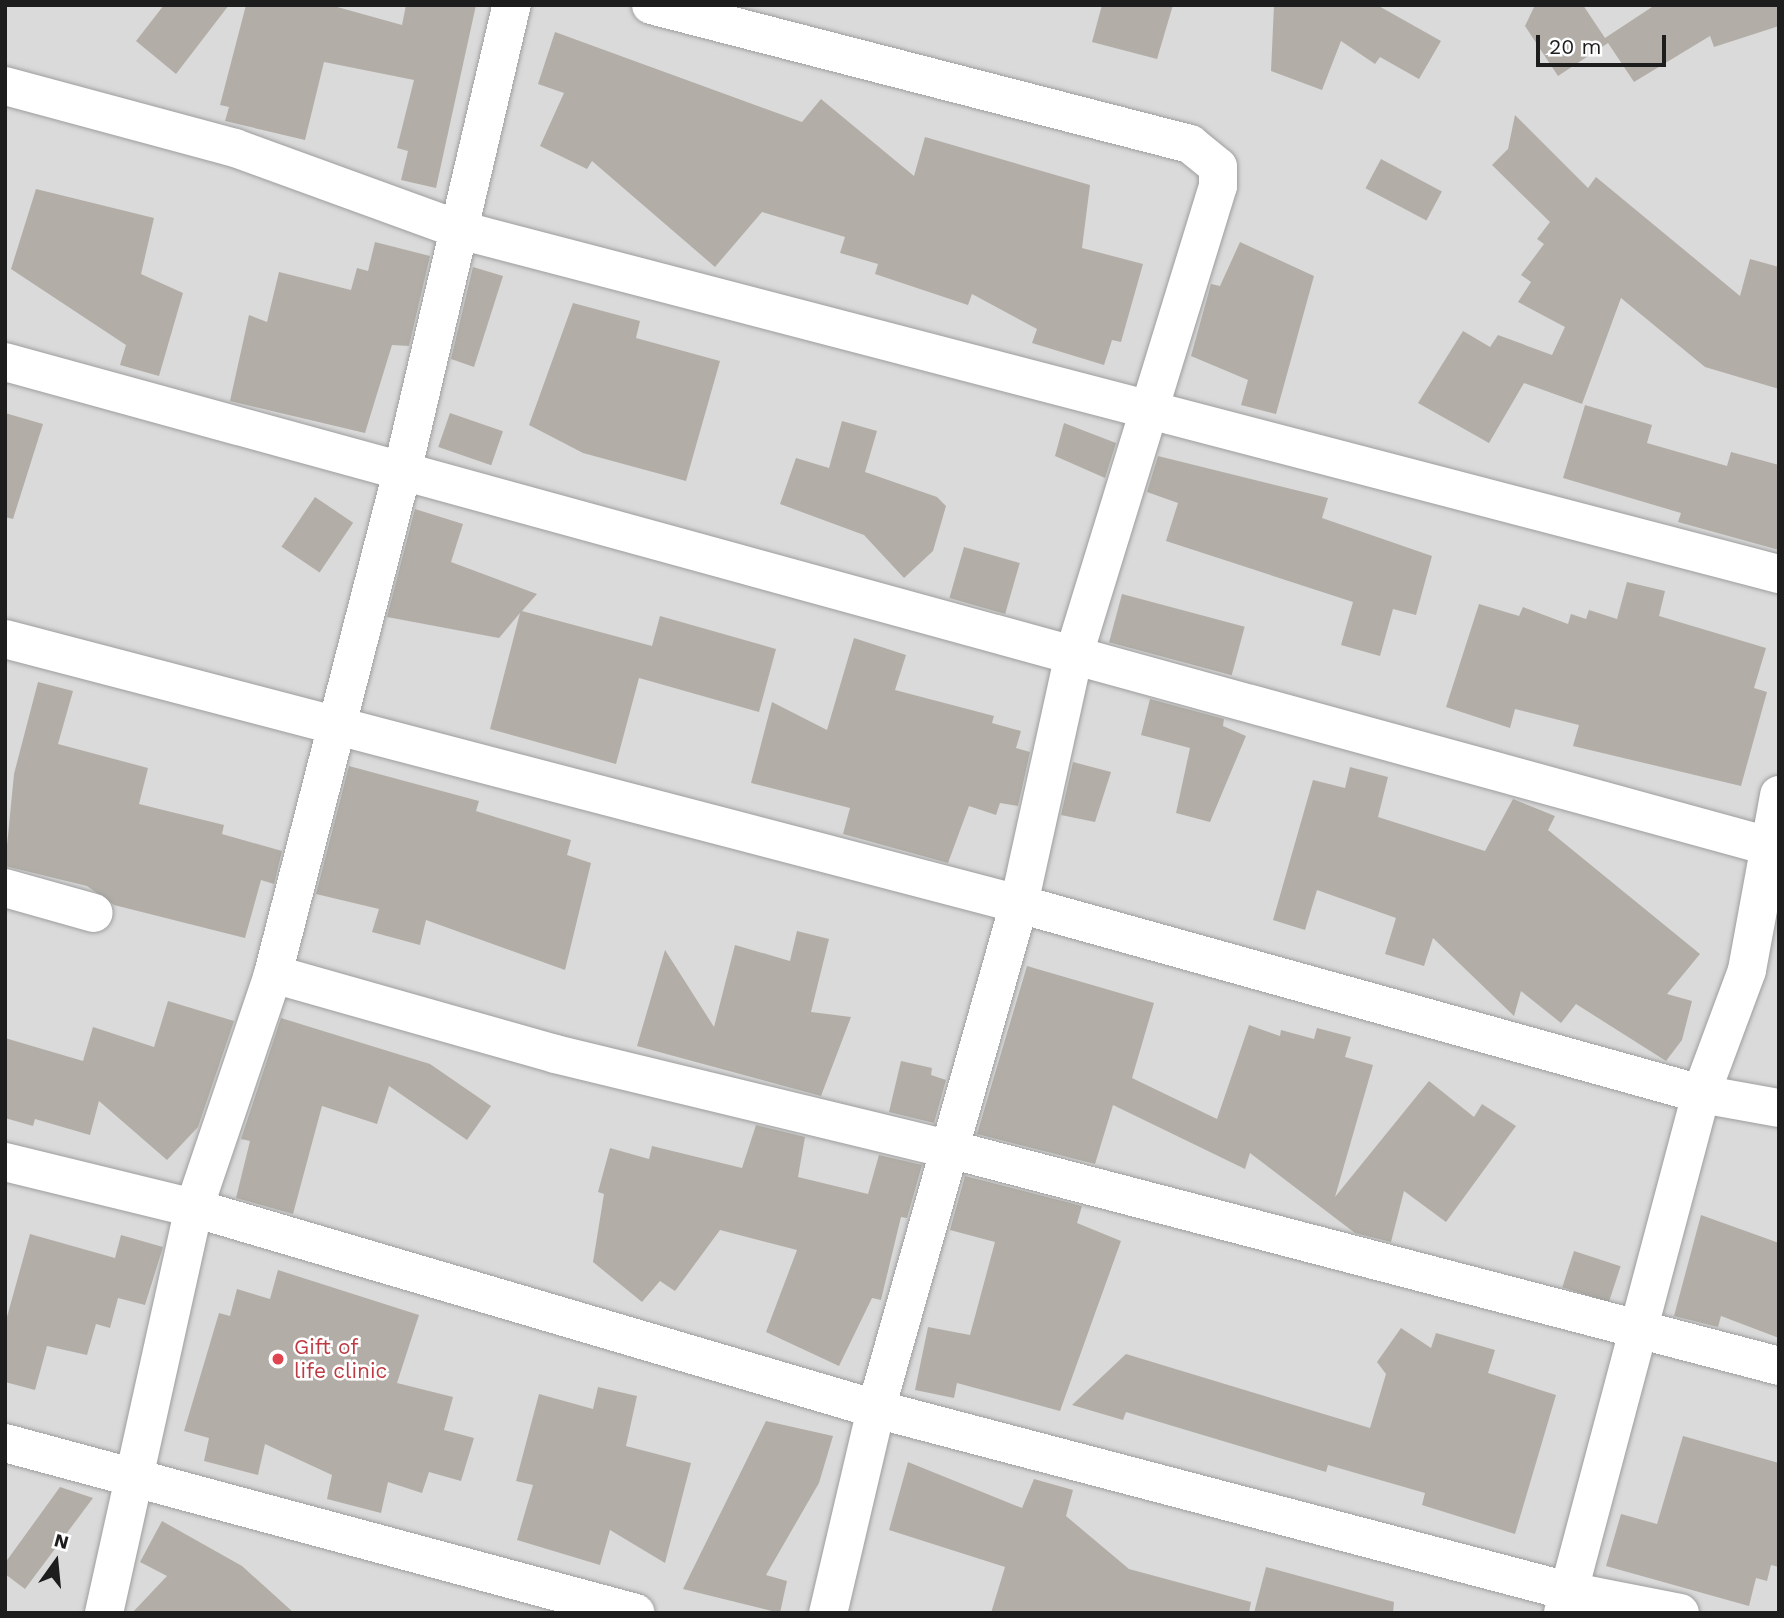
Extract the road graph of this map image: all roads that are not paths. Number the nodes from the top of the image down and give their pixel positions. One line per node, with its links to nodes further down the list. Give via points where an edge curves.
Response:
1 (512, 5): 4 (street)
2 (651, 5): 6 (street, via 1190,144 1209,155 1218,166 1218,186)
3 (5, 86): 4 (street, via 234,148)
4 (460, 230): 6 (street); 7 (street)
5 (5, 362): 7 (street)
6 (1147, 404): 8 (street); 10 (street)
7 (403, 468): 10 (street); 11 (street)
8 (1779, 574)
9 (5, 639): 11 (street)
10 (1074, 654): 13 (street); 15 (street)
11 (334, 724): 15 (street); 17 (street)
12 (1779, 796): 13 (street)
13 (1772, 848): 18 (street, via 1747,970)
14 (5, 888): 16 (street)
15 (1018, 904): 18 (street); 20 (street)
16 (94, 913)
17 (273, 974): 20 (street, via 555,1055); 22 (street)
18 (1701, 1094): 19 (street); 23 (street)
19 (1779, 1108)
20 (953, 1150): 23 (street); 25 (street)
21 (5, 1162): 22 (street)
22 (194, 1208): 25 (street); 27 (street)
23 (1634, 1330): 24 (street); 28 (street)
24 (1779, 1366)
25 (876, 1409): 28 (street); 31 (street)
26 (5, 1443): 27 (street)
27 (134, 1476): 29 (street); 30 (street)
28 (1566, 1602): 32 (street)
29 (104, 1613)
30 (636, 1613)
31 (828, 1613)
32 (1680, 1613)

